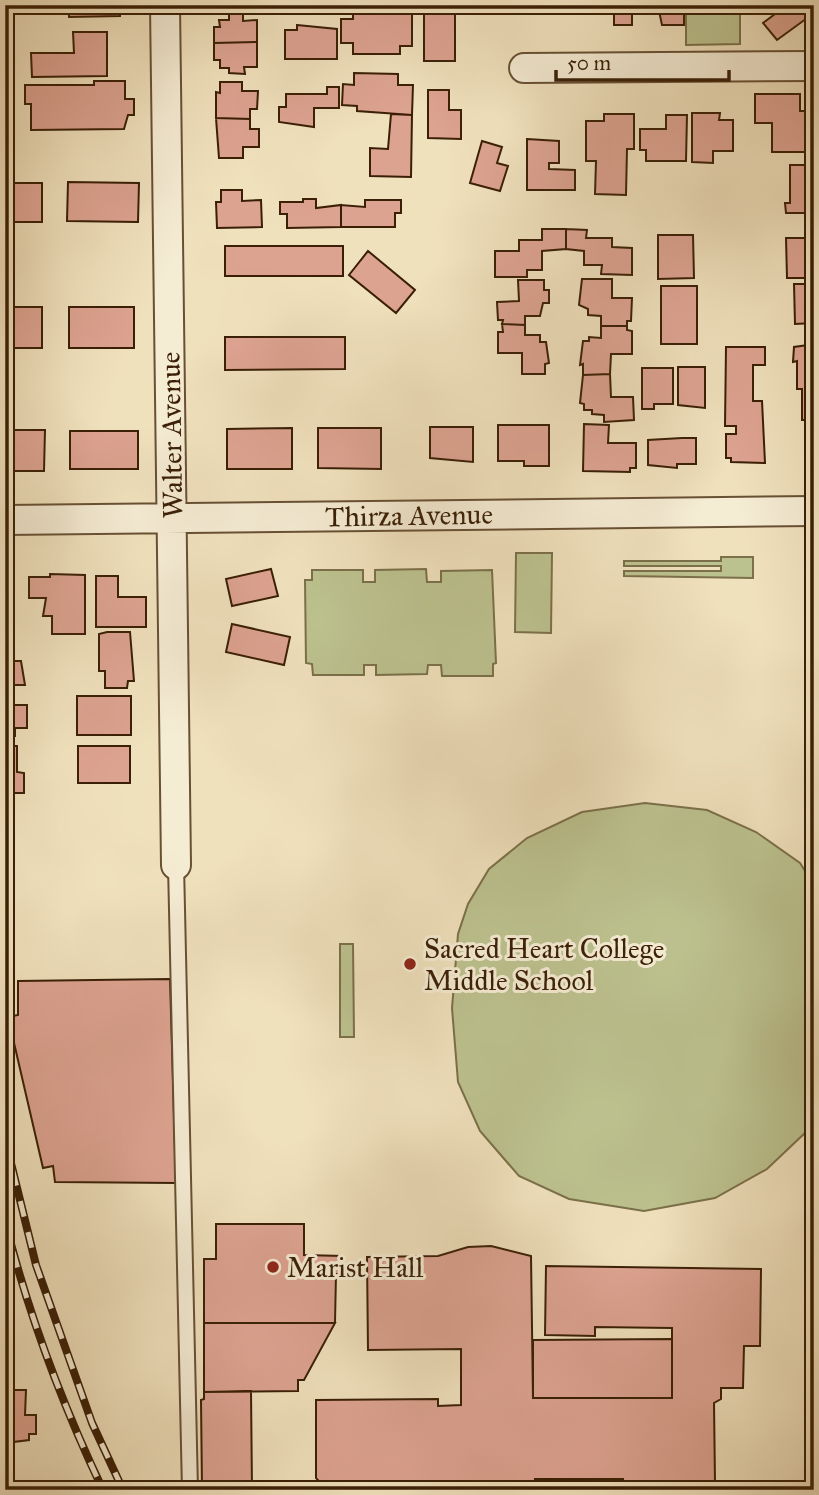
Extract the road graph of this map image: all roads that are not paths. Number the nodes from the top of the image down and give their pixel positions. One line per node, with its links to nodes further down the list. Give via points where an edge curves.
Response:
1 (165, 5): 5 (street, Walter Avenue)
2 (814, 66): 3 (street)
3 (524, 68)
4 (814, 511): 5 (street, Thirza Avenue)
5 (172, 518): 6 (street, Thirza Avenue); 7 (street, Walter Avenue)
6 (5, 520)
7 (176, 865): 8 (lane)
8 (190, 1490)

